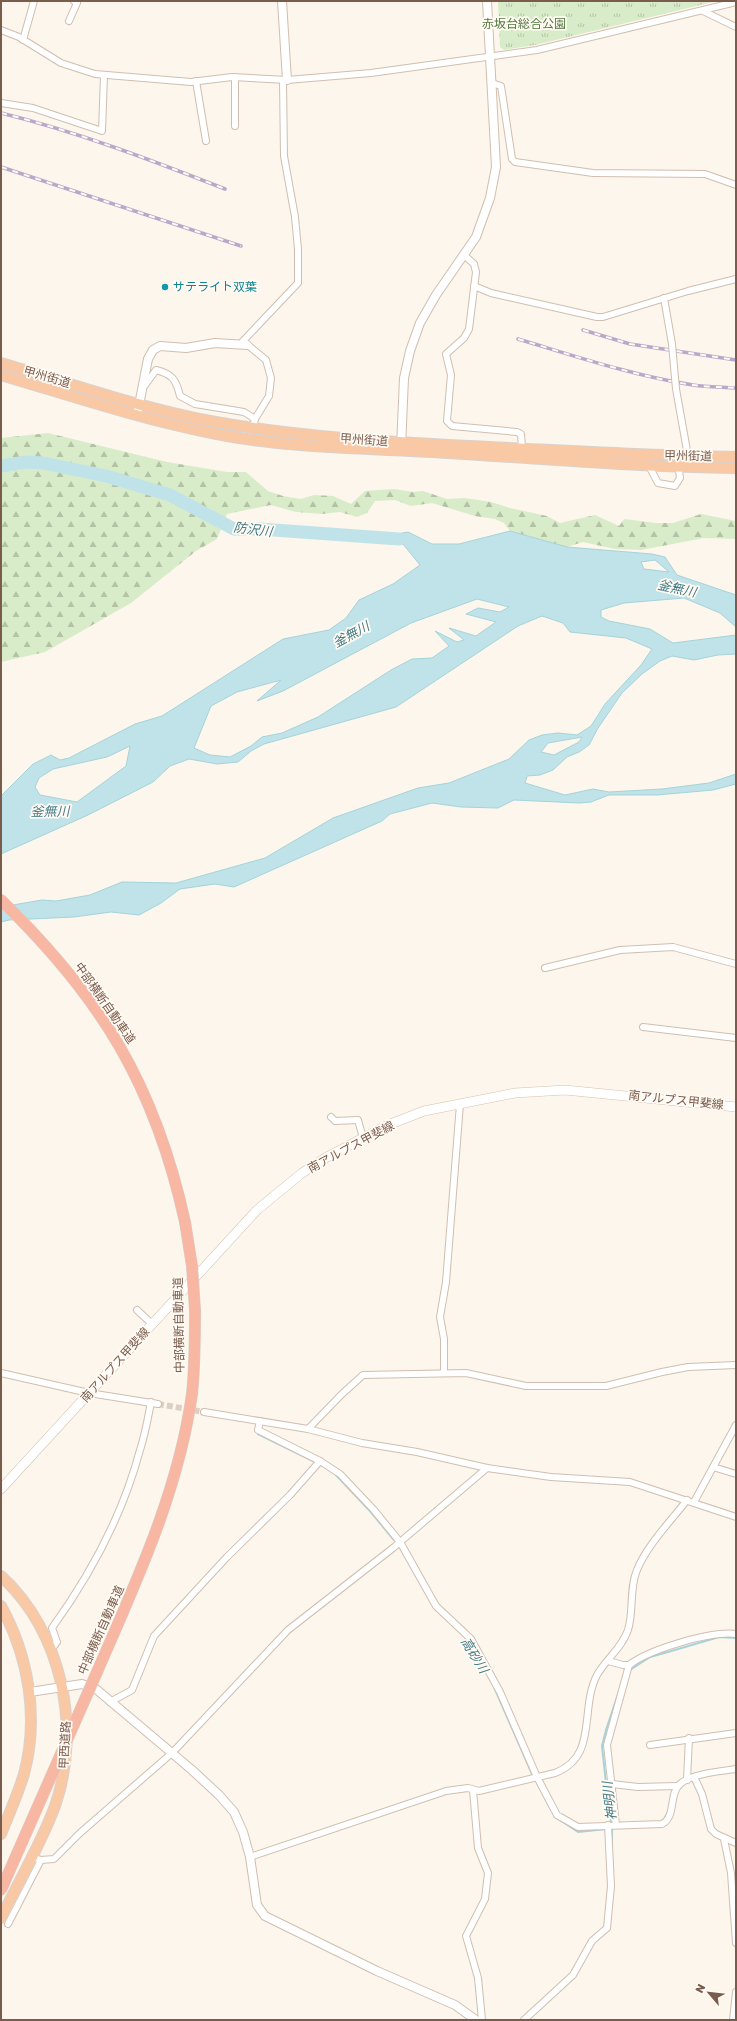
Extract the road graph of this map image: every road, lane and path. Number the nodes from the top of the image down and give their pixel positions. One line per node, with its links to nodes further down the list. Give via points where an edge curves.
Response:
1 (34, 1): 10 (street)
2 (282, 1): 14 (street)
3 (487, 1): 11 (street)
4 (76, 2): 7 (street)
5 (736, 2): 6 (street)
6 (703, 11): 8 (street); 11 (street, via 538,50)
7 (69, 21)
8 (736, 27)
9 (1, 30): 10 (street)
10 (23, 40): 12 (street, via 61,63)
11 (490, 57): 14 (street, via 371,73); 16 (street)
12 (104, 75): 15 (street); 17 (street, via 102,131 33,108)
13 (235, 77): 14 (street); 15 (street); 18 (street)
14 (285, 80): 25 (street, via 284,156 295,217 298,283 243,340)
15 (196, 81): 19 (street)
16 (492, 83): 20 (street, via 501,86 512,159 515,162 593,173 705,174); 21 (street, via 496,167 484,218)
17 (1, 103)
18 (235, 126)
19 (206, 141)
20 (736, 185)
21 (464, 255): 23 (street, via 474,264); 32 (street, via 420,323 410,351 404,378)
22 (736, 279): 24 (street)
23 (474, 286): 24 (street, via 491,293 597,317); 33 (street, via 469,329 464,338 446,354 451,375 447,421 452,426 517,432 521,434)
24 (664, 298): 35 (street, bridge)
25 (247, 345): 28 (street, via 215,343 186,348 160,346 148,359); 31 (street, via 266,360 271,378 268,396)
26 (1, 363): 29 (highway, 甲州街道)
27 (1, 375): 30 (highway, 甲州街道)
28 (141, 391): 29 (street); 31 (street, via 156,370 167,373 177,382 180,396 195,404 244,412)
29 (139, 403): 30 (street); 31 (highway, 甲州街道, via 208,420)
30 (137, 414): 32 (highway, 甲州街道, via 207,432 253,440 310,447)
31 (254, 423): 32 (highway, 甲州街道, via 308,436)
32 (401, 447): 33 (highway, 甲州街道); 37 (highway, 甲州街道)
33 (522, 448): 34 (highway, 甲州街道)
34 (677, 456): 35 (highway, 甲州街道); 38 (street)
35 (688, 456): 36 (highway, 甲州街道)
36 (736, 457)
37 (649, 466): 38 (highway, 甲州街道); 38 (street, via 658,483 675,486 680,478)
38 (679, 467): 39 (highway, 甲州街道)
39 (736, 468)
40 (1, 900): 98 (highway, 中部横断自動車道, bridge, via 59,960 112,1032 151,1107 176,1182 185,1222 195,1310 192,1394 176,1470 151,1546)
41 (736, 964): 42 (street, via 673,947 620,950)
42 (545, 968)
43 (643, 1027): 44 (street)
44 (736, 1038)
45 (460, 1104): 46 (main road, 南アルプス甲斐線, via 515,1093 565,1090); 48 (main road, 南アルプス甲斐線, via 424,1111); 52 (street, via 446,1282 440,1317 444,1339)
46 (736, 1107)
47 (331, 1117): 48 (street, via 335,1121 358,1120)
48 (363, 1138): 50 (main road, 南アルプス甲斐線, via 302,1173 257,1210)
49 (136, 1310): 50 (street)
50 (152, 1324): 54 (main road, 南アルプス甲斐線)
51 (736, 1365): 52 (street, via 688,1367 606,1386 526,1386 466,1373)
52 (444, 1372): 60 (street, via 363,1375)
53 (1, 1373): 54 (street)
54 (89, 1393): 55 (street); 65 (main road, 南アルプス甲斐線)
55 (151, 1402): 56 (street); 73 (street, via 141,1450 120,1508 75,1595 52,1628 57,1642)
56 (158, 1404)
57 (204, 1412): 58 (street)
58 (260, 1421): 60 (street); 61 (street, via 258,1430)
59 (736, 1425): 62 (street)
60 (308, 1429): 63 (street, via 362,1444 417,1452)
61 (320, 1461): 69 (street, via 340,1474); 78 (street, via 290,1495 226,1557 154,1636 132,1690)
62 (713, 1467): 64 (street); 67 (street)
63 (487, 1468): 66 (street, via 551,1477 630,1482); 69 (street)
64 (736, 1474)
65 (1, 1489)
66 (687, 1500): 67 (street); 74 (street, via 636,1571 628,1628)
67 (694, 1502): 68 (street)
68 (736, 1517)
69 (400, 1542): 82 (street, via 288,1630); 84 (street, via 436,1606 471,1639 500,1692)
70 (1, 1576): 73 (highway, 甲西道路, via 30,1612)
71 (1, 1606): 77 (highway, via 16,1641)
72 (736, 1634): 75 (street, via 715,1634 661,1650 637,1659)
73 (51, 1650): 76 (highway, 甲西道路)
74 (608, 1661): 75 (street); 84 (street, via 597,1675 592,1689 584,1744 580,1754 567,1768)
75 (629, 1665): 87 (street, via 607,1745)
76 (62, 1687): 77 (street); 78 (street, via 82,1684 96,1689); 95 (highway, 甲西道路, via 67,1727 62,1780 55,1805)
77 (30, 1692): 92 (highway, via 28,1755 24,1774)
78 (110, 1702): 82 (street)
79 (736, 1734): 80 (street)
80 (689, 1738): 81 (street); 86 (street)
81 (650, 1745)
82 (172, 1753): 96 (street, via 234,1812); 97 (street, via 54,1859)
83 (736, 1769): 85 (street, via 712,1772)
84 (537, 1778): 89 (street); 90 (street, via 557,1815 578,1827)
85 (694, 1778): 86 (street); 93 (street, via 702,1794 711,1829)
86 (687, 1780): 88 (street)
87 (612, 1784): 88 (street, via 638,1787); 91 (street)
88 (678, 1786): 91 (street, via 666,1822)
89 (473, 1790): 96 (street, via 468,1788 446,1791); 105 (street, via 478,1848 488,1873 485,1899 466,1936 478,1978)
90 (608, 1825): 91 (street); 106 (street, via 610,1886 607,1928 592,1941 573,1975)
91 (616, 1825)
92 (1, 1834)
93 (724, 1839): 94 (street); 99 (street)
94 (736, 1843)
95 (31, 1857): 97 (street); 100 (highway, 甲西道路)
96 (250, 1857): 104 (street, via 257,1905 265,1916 377,1971 455,2005)
97 (41, 1860): 100 (street)
98 (1, 1890)
99 (734, 1893): 101 (street)
100 (3, 1919)
101 (736, 1935): 102 (street)
102 (736, 1943)
103 (736, 1992): 107 (street)
104 (476, 2020)
105 (482, 2020)
106 (524, 2020)
107 (733, 2020)

